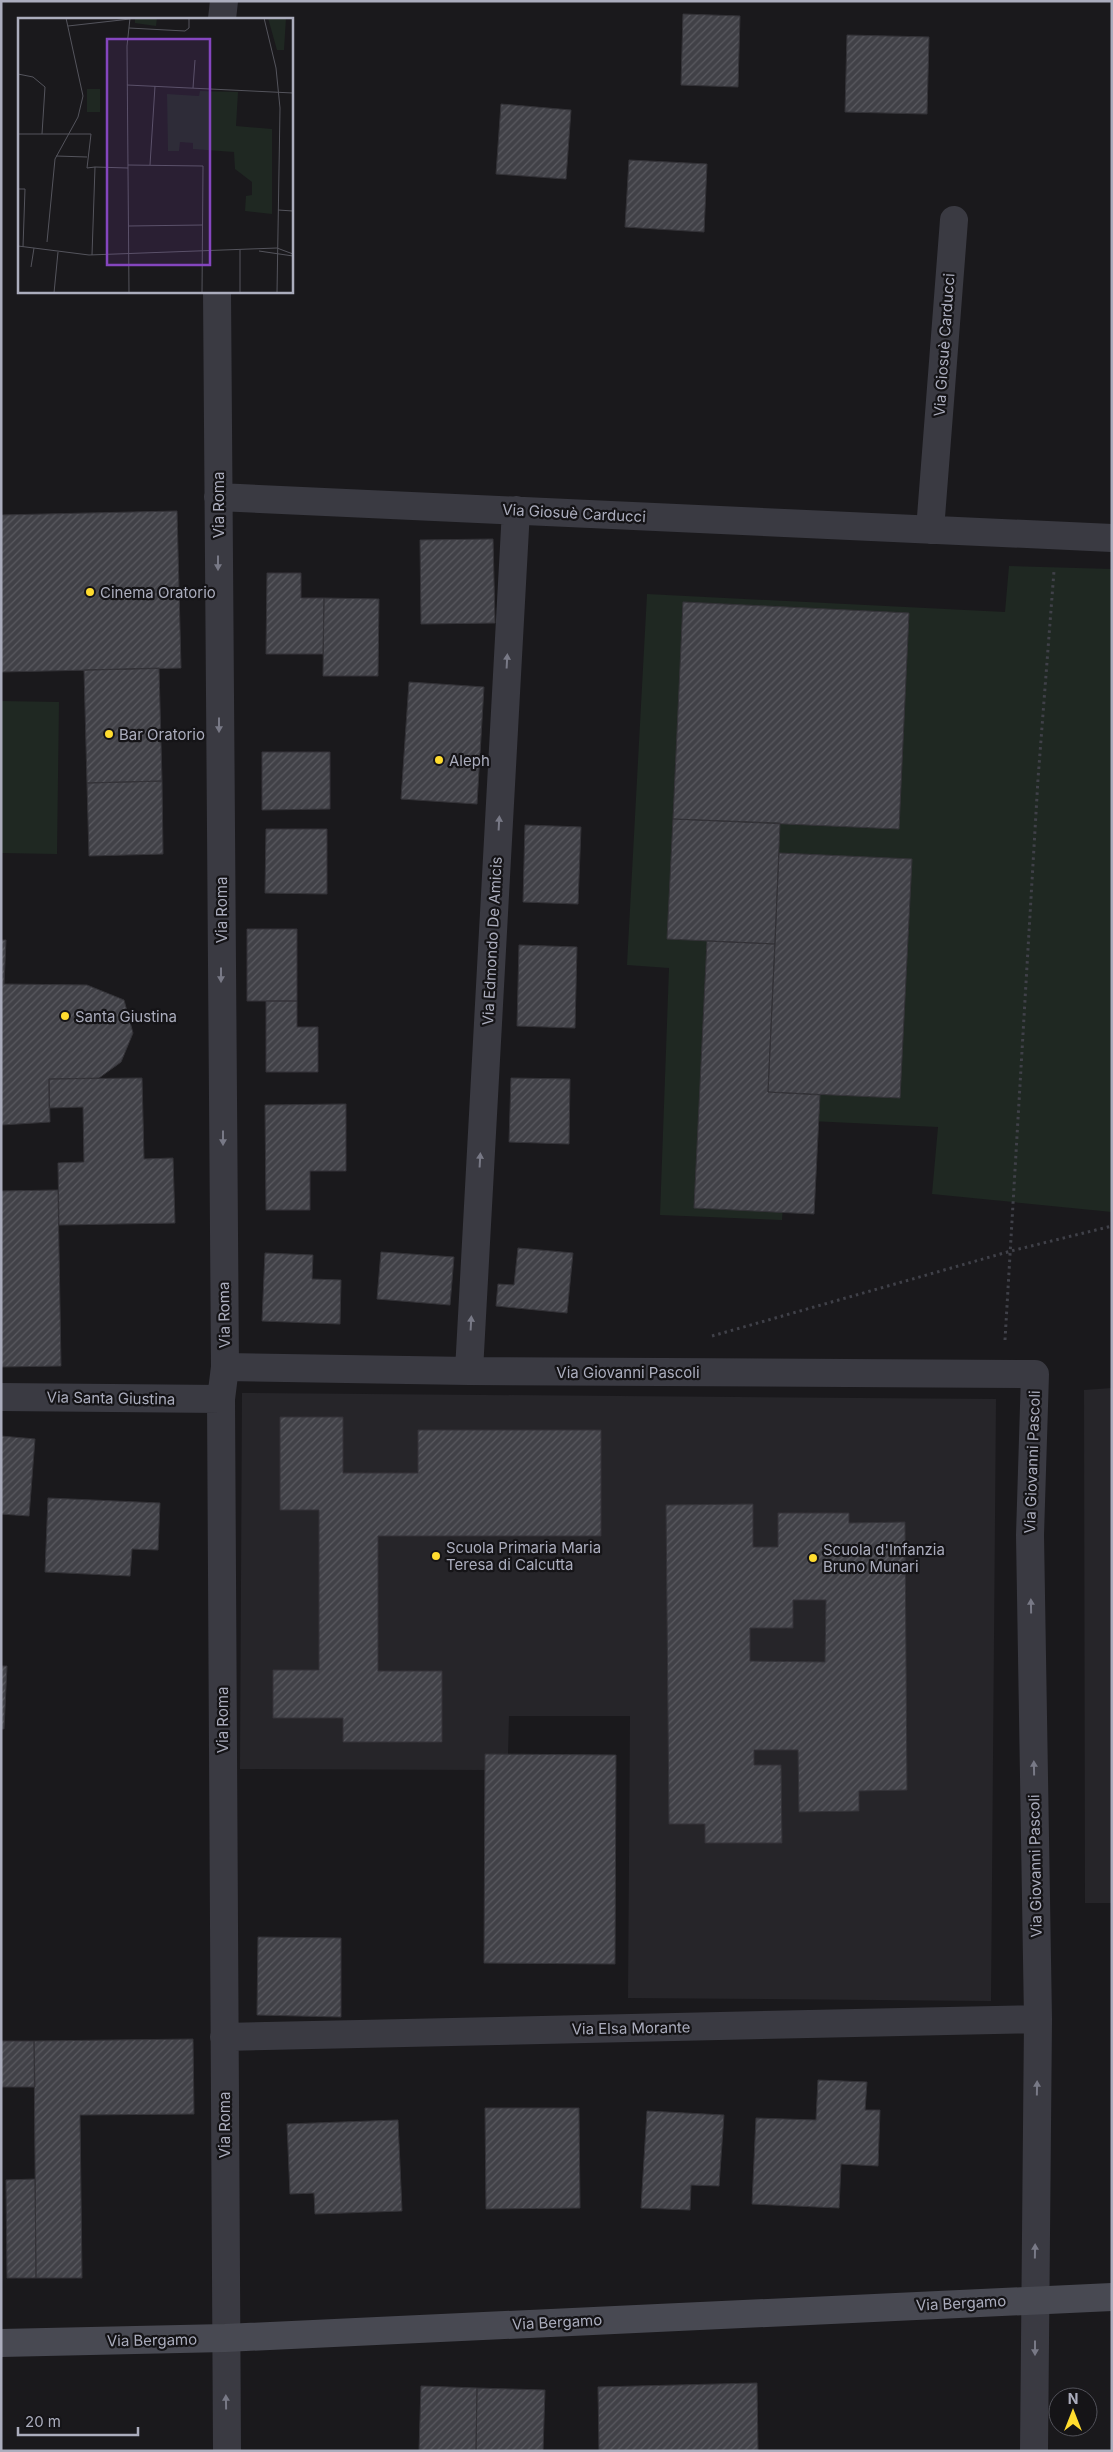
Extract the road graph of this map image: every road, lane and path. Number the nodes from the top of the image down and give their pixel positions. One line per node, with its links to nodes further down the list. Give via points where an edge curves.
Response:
1 (224, 1): 2 (street)
2 (222, 18)
3 (954, 220): 7 (street, Via Giosuè Carducci)
4 (217, 292): 5 (street, Via Roma)
5 (218, 496): 6 (street, Via Giosuè Carducci); 13 (street, Via Roma, one-way to 13)
6 (516, 510): 7 (street, Via Giosuè Carducci); 14 (street, Via Edmondo De Amicis, one-way to 6)
7 (930, 530): 8 (street, Via Giosuè Carducci)
8 (1056, 535): 9 (street, Via Giosuè Carducci); 11 (path)
9 (1112, 538)
10 (1112, 1226): 11 (path)
11 (1011, 1251): 12 (path); 15 (path)
12 (707, 1337)
13 (225, 1367): 14 (street, Via Giovanni Pascoli); 17 (street, Via Roma)
14 (469, 1371): 15 (street, Via Giovanni Pascoli)
15 (1003, 1374): 18 (street, Via Giovanni Pascoli, one-way to 15, via 1030,1535 1035,1374)
16 (1, 1396): 17 (street, Via Santa Giustina)
17 (221, 1399): 19 (street, Via Roma)
18 (1038, 2019): 19 (street, Via Elsa Morante); 21 (street, Via Giovanni Pascoli, one-way to 18)
19 (224, 2037): 22 (street, Via Roma)
20 (1112, 2297): 21 (street, Via Bergamo)
21 (1035, 2300): 22 (street, Via Bergamo); 25 (street, Via Giovanni Pascoli, one-way to 25)
22 (225, 2338): 23 (street, Via Bergamo); 24 (street, Via Roma, one-way to 22)
23 (1, 2343)
24 (226, 2451)
25 (1034, 2451)

